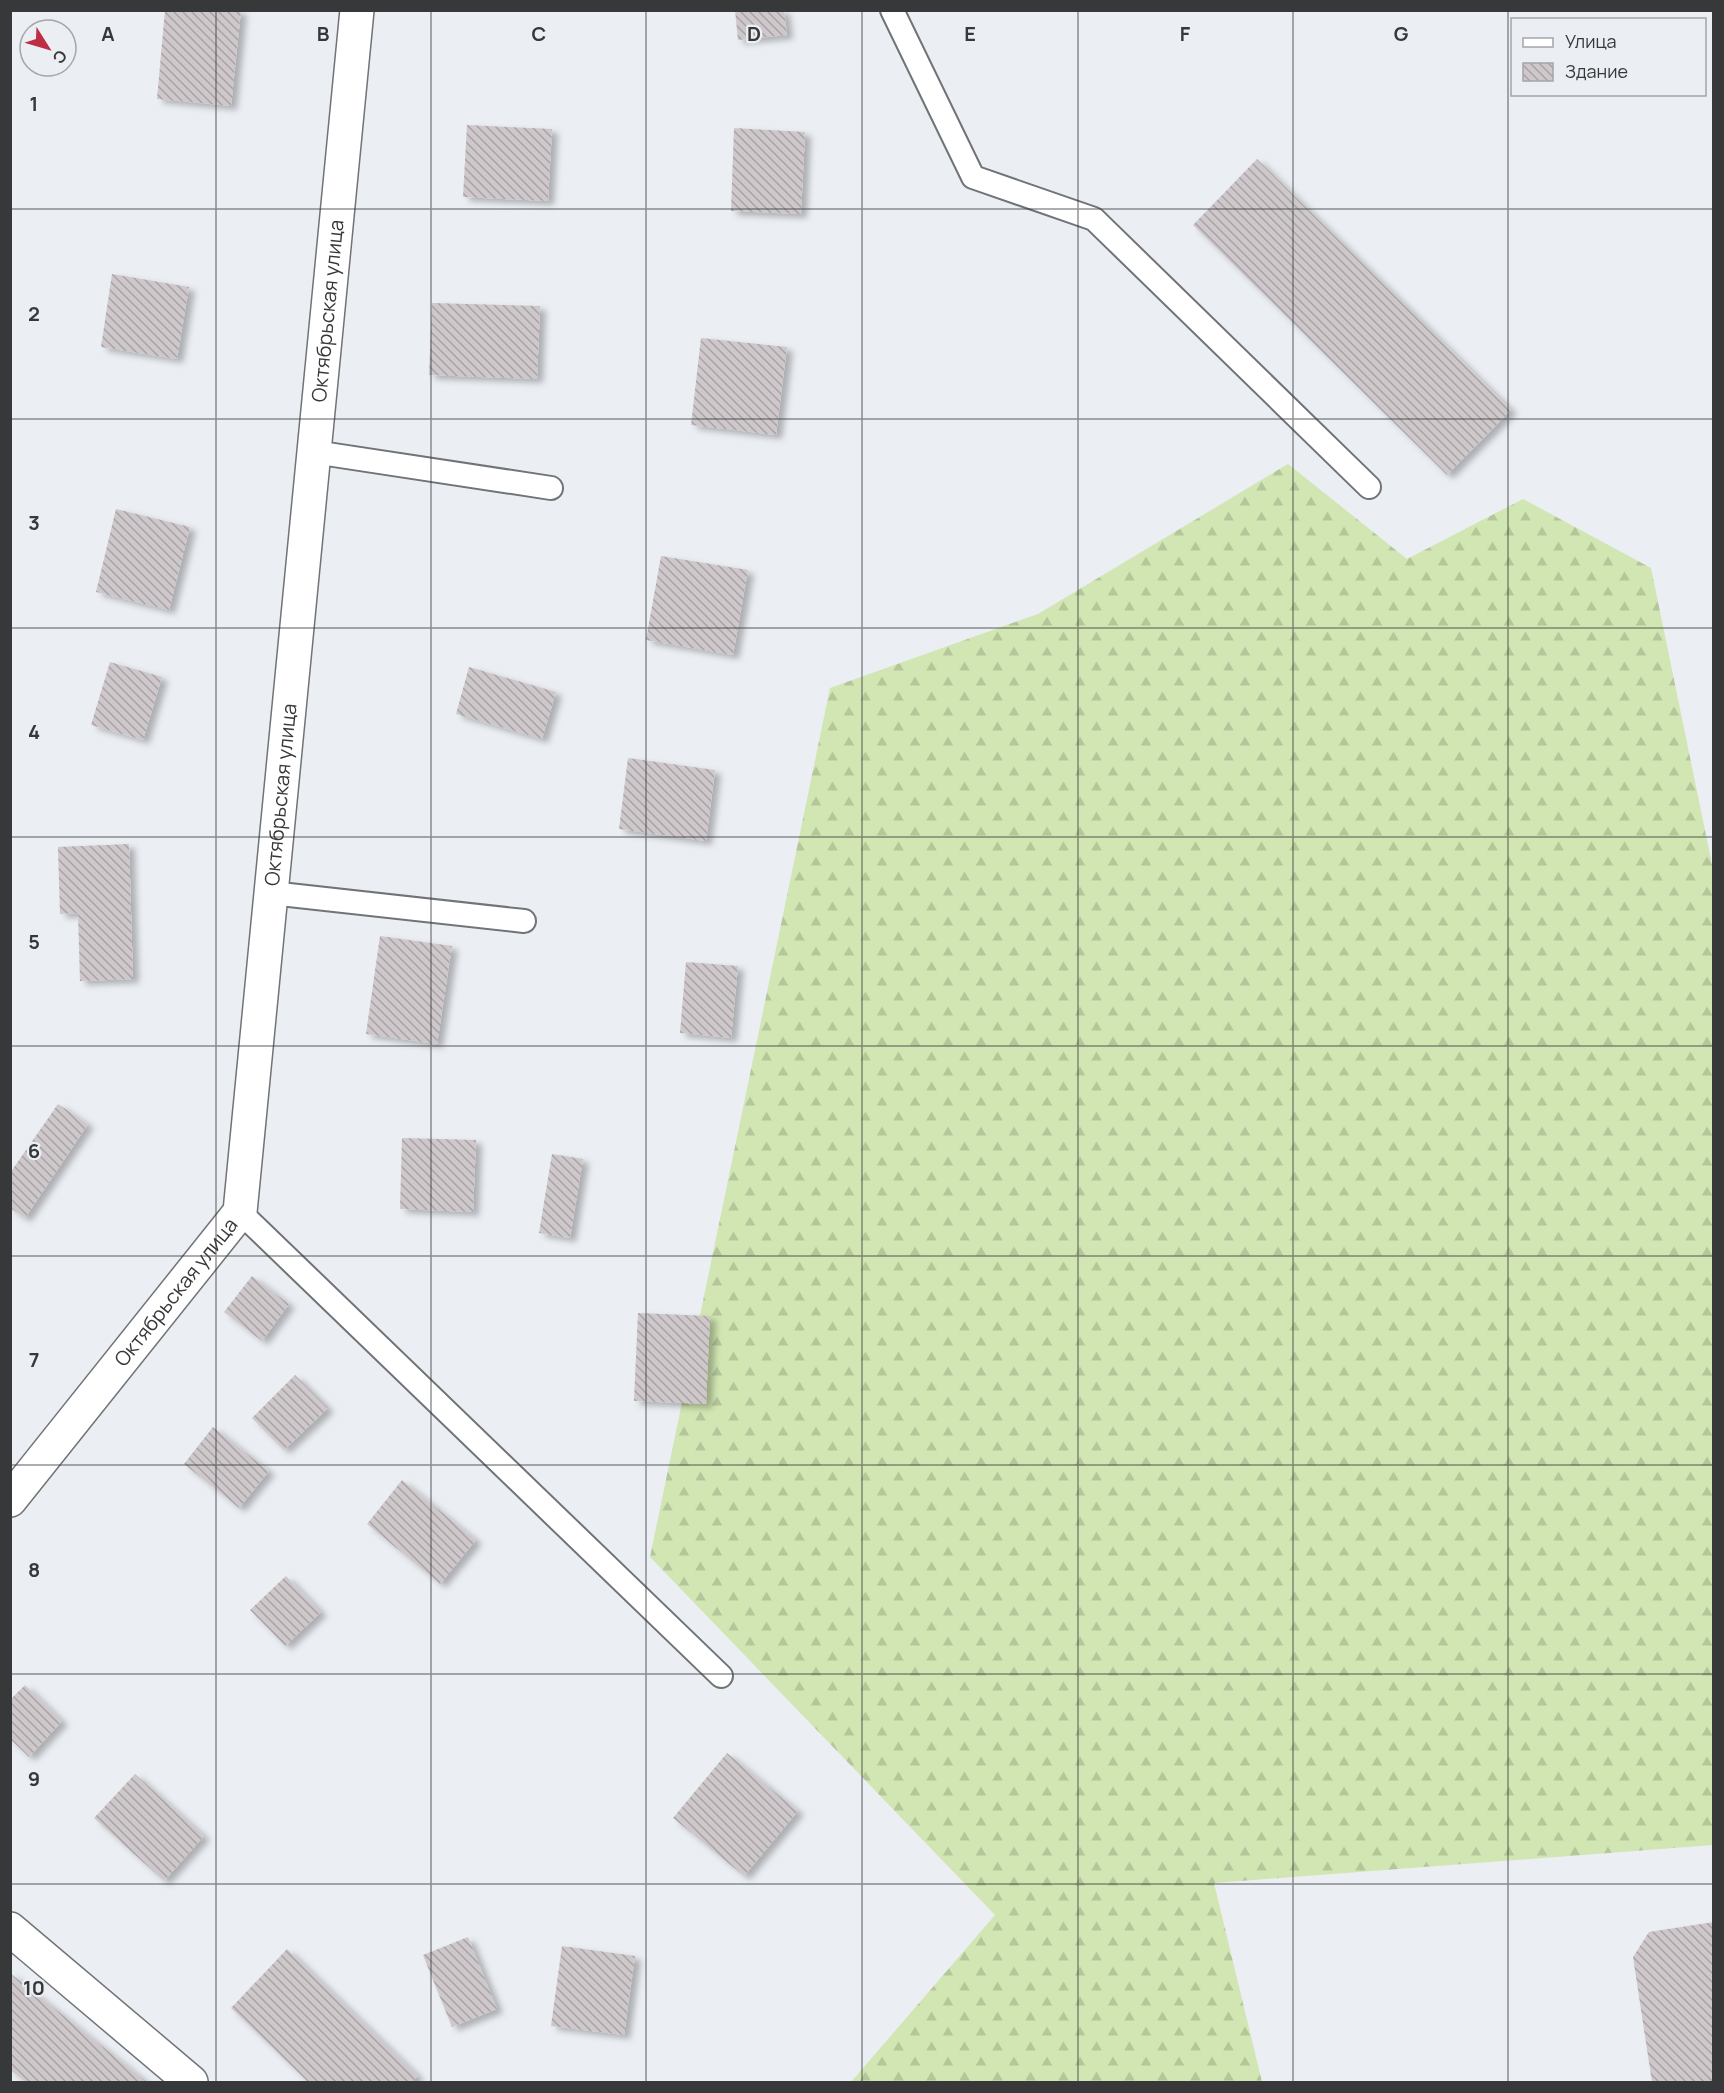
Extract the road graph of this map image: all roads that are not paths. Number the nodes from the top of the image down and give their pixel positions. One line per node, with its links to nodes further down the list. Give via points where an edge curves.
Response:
1 (357, 10): 3 (street, Октябрьская улица)
2 (892, 10): 4 (lane, via 972,177 1094,219)
3 (314, 452): 5 (lane); 6 (street, Октябрьская улица)
4 (1369, 487)
5 (551, 488)
6 (271, 893): 7 (lane); 8 (street, Октябрьская улица)
7 (525, 921)
8 (240, 1212): 9 (street, Октябрьская улица); 10 (lane)
9 (10, 1500)
10 (721, 1676)
11 (10, 1929): 12 (street)
12 (190, 2082)

